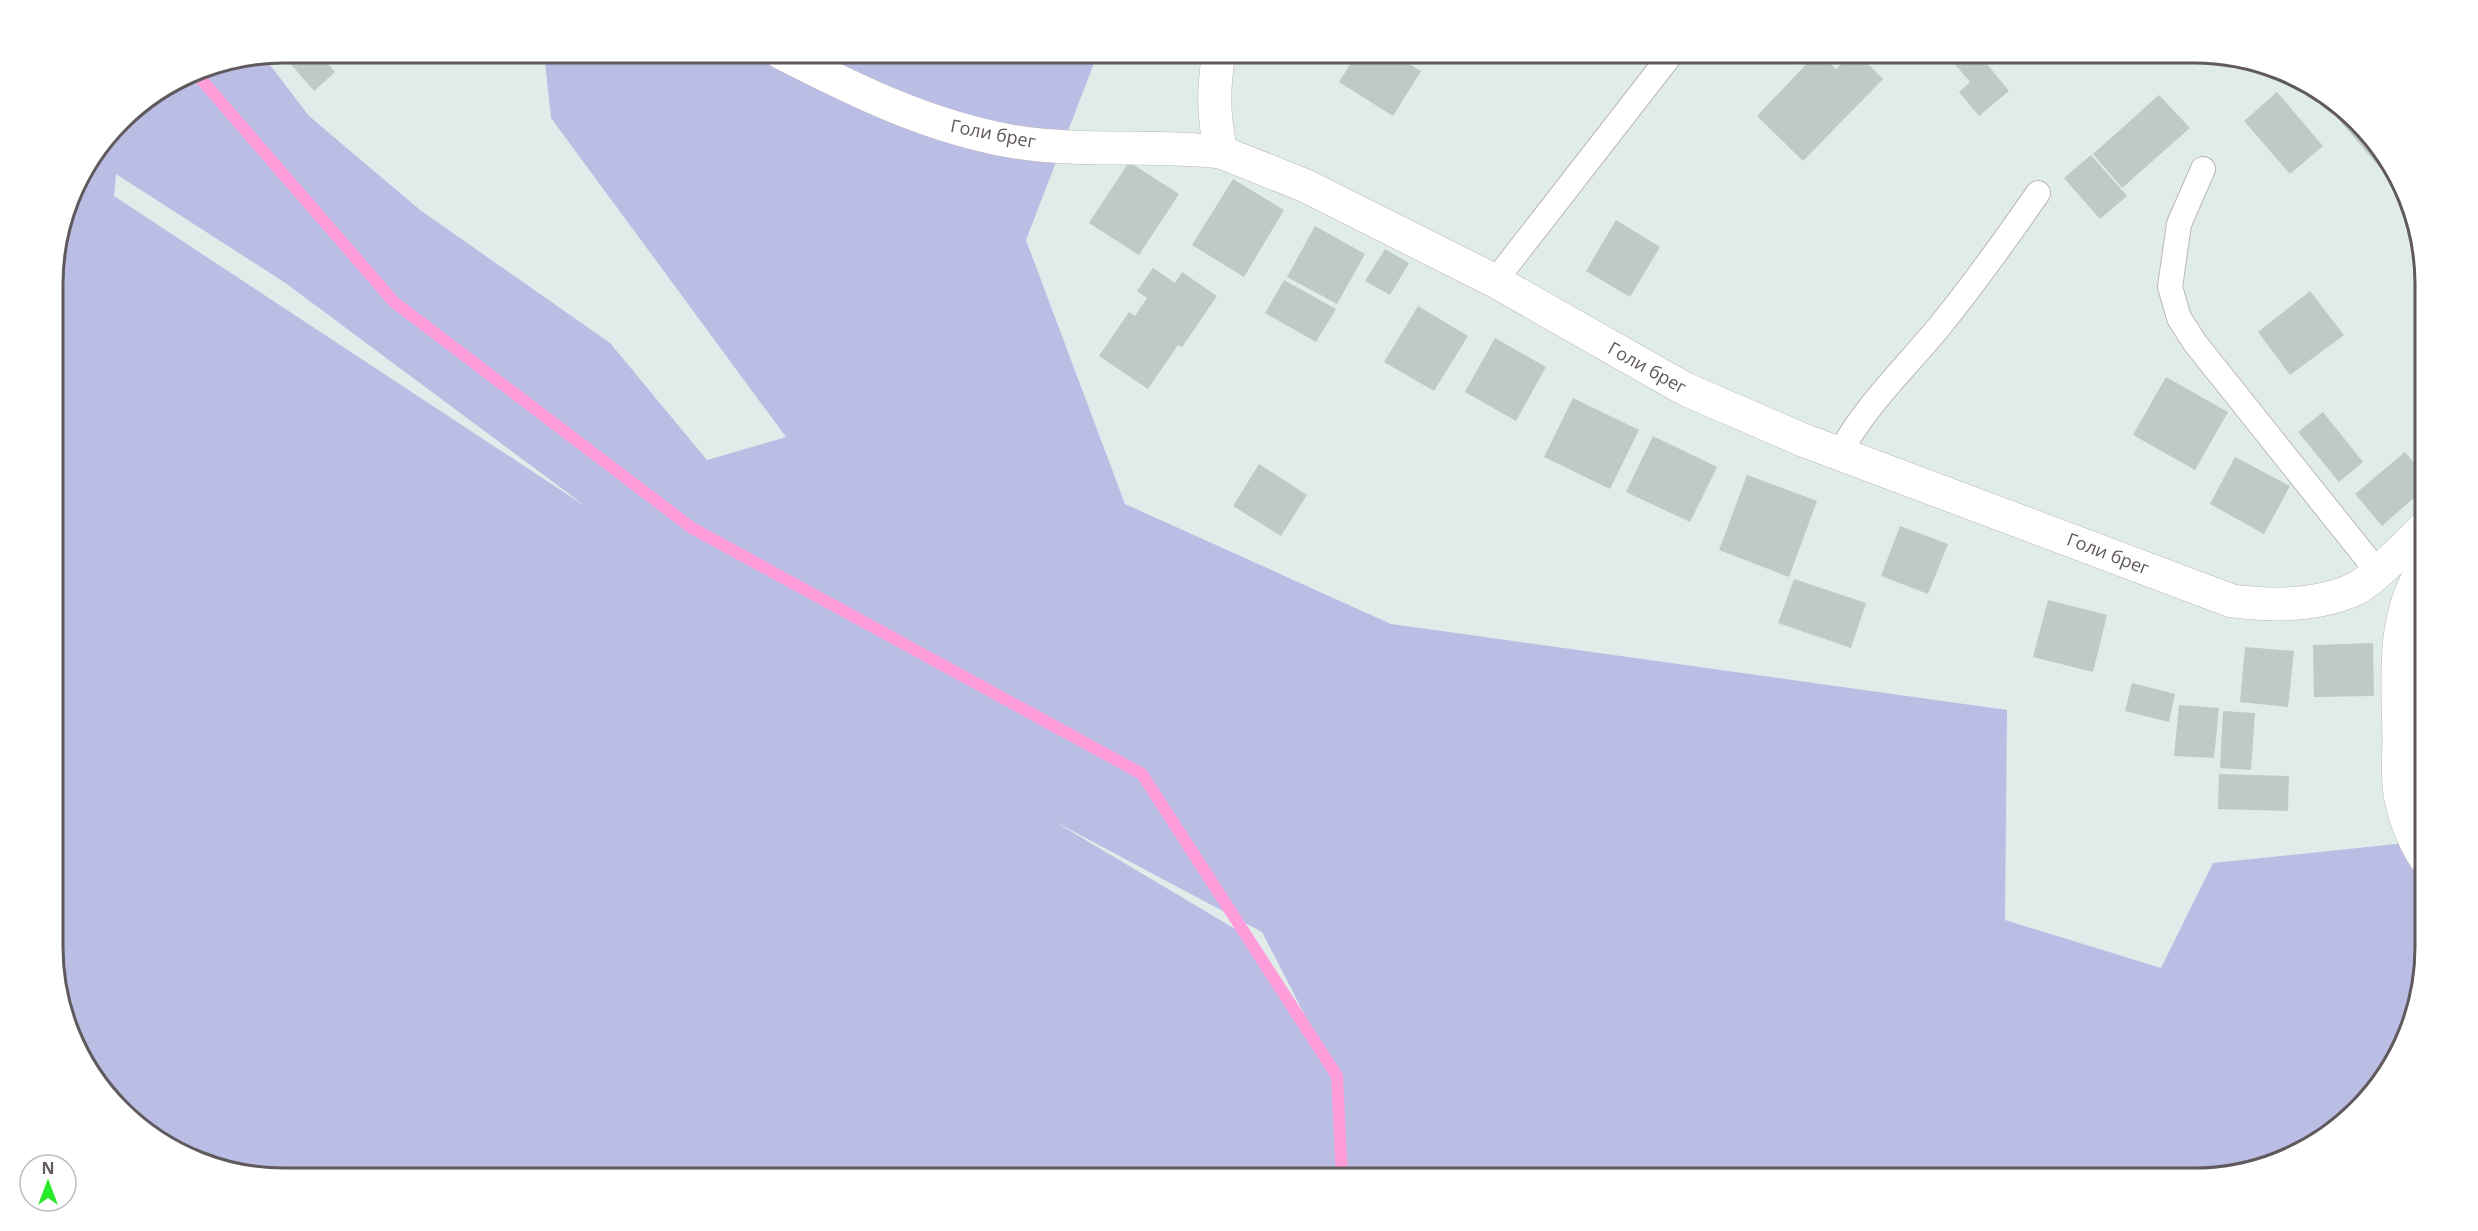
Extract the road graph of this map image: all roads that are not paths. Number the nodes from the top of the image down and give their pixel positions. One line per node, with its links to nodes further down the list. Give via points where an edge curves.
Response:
1 (802, 63): 4 (street, Голи брег, via 872,98 935,123 1011,141)
2 (1217, 63): 4 (street, via 1214,116)
3 (1664, 63): 7 (lane)
4 (1221, 152): 7 (street, Голи брег, via 1306,186)
5 (2203, 169): 10 (lane, via 2179,225 2170,287 2179,318)
6 (2038, 193): 8 (lane, via 1940,325 1864,415)
7 (1495, 281): 8 (street, Голи брег, via 1685,390)
8 (1839, 454): 10 (street, Голи брег, via 2232,601 2266,605 2328,597 2356,589)
9 (2415, 536): 10 (street, Голи брег)
10 (2377, 571)
11 (2415, 586): 12 (street, via 2406,604 2400,637 2399,700 2400,793)
12 (2415, 842)

